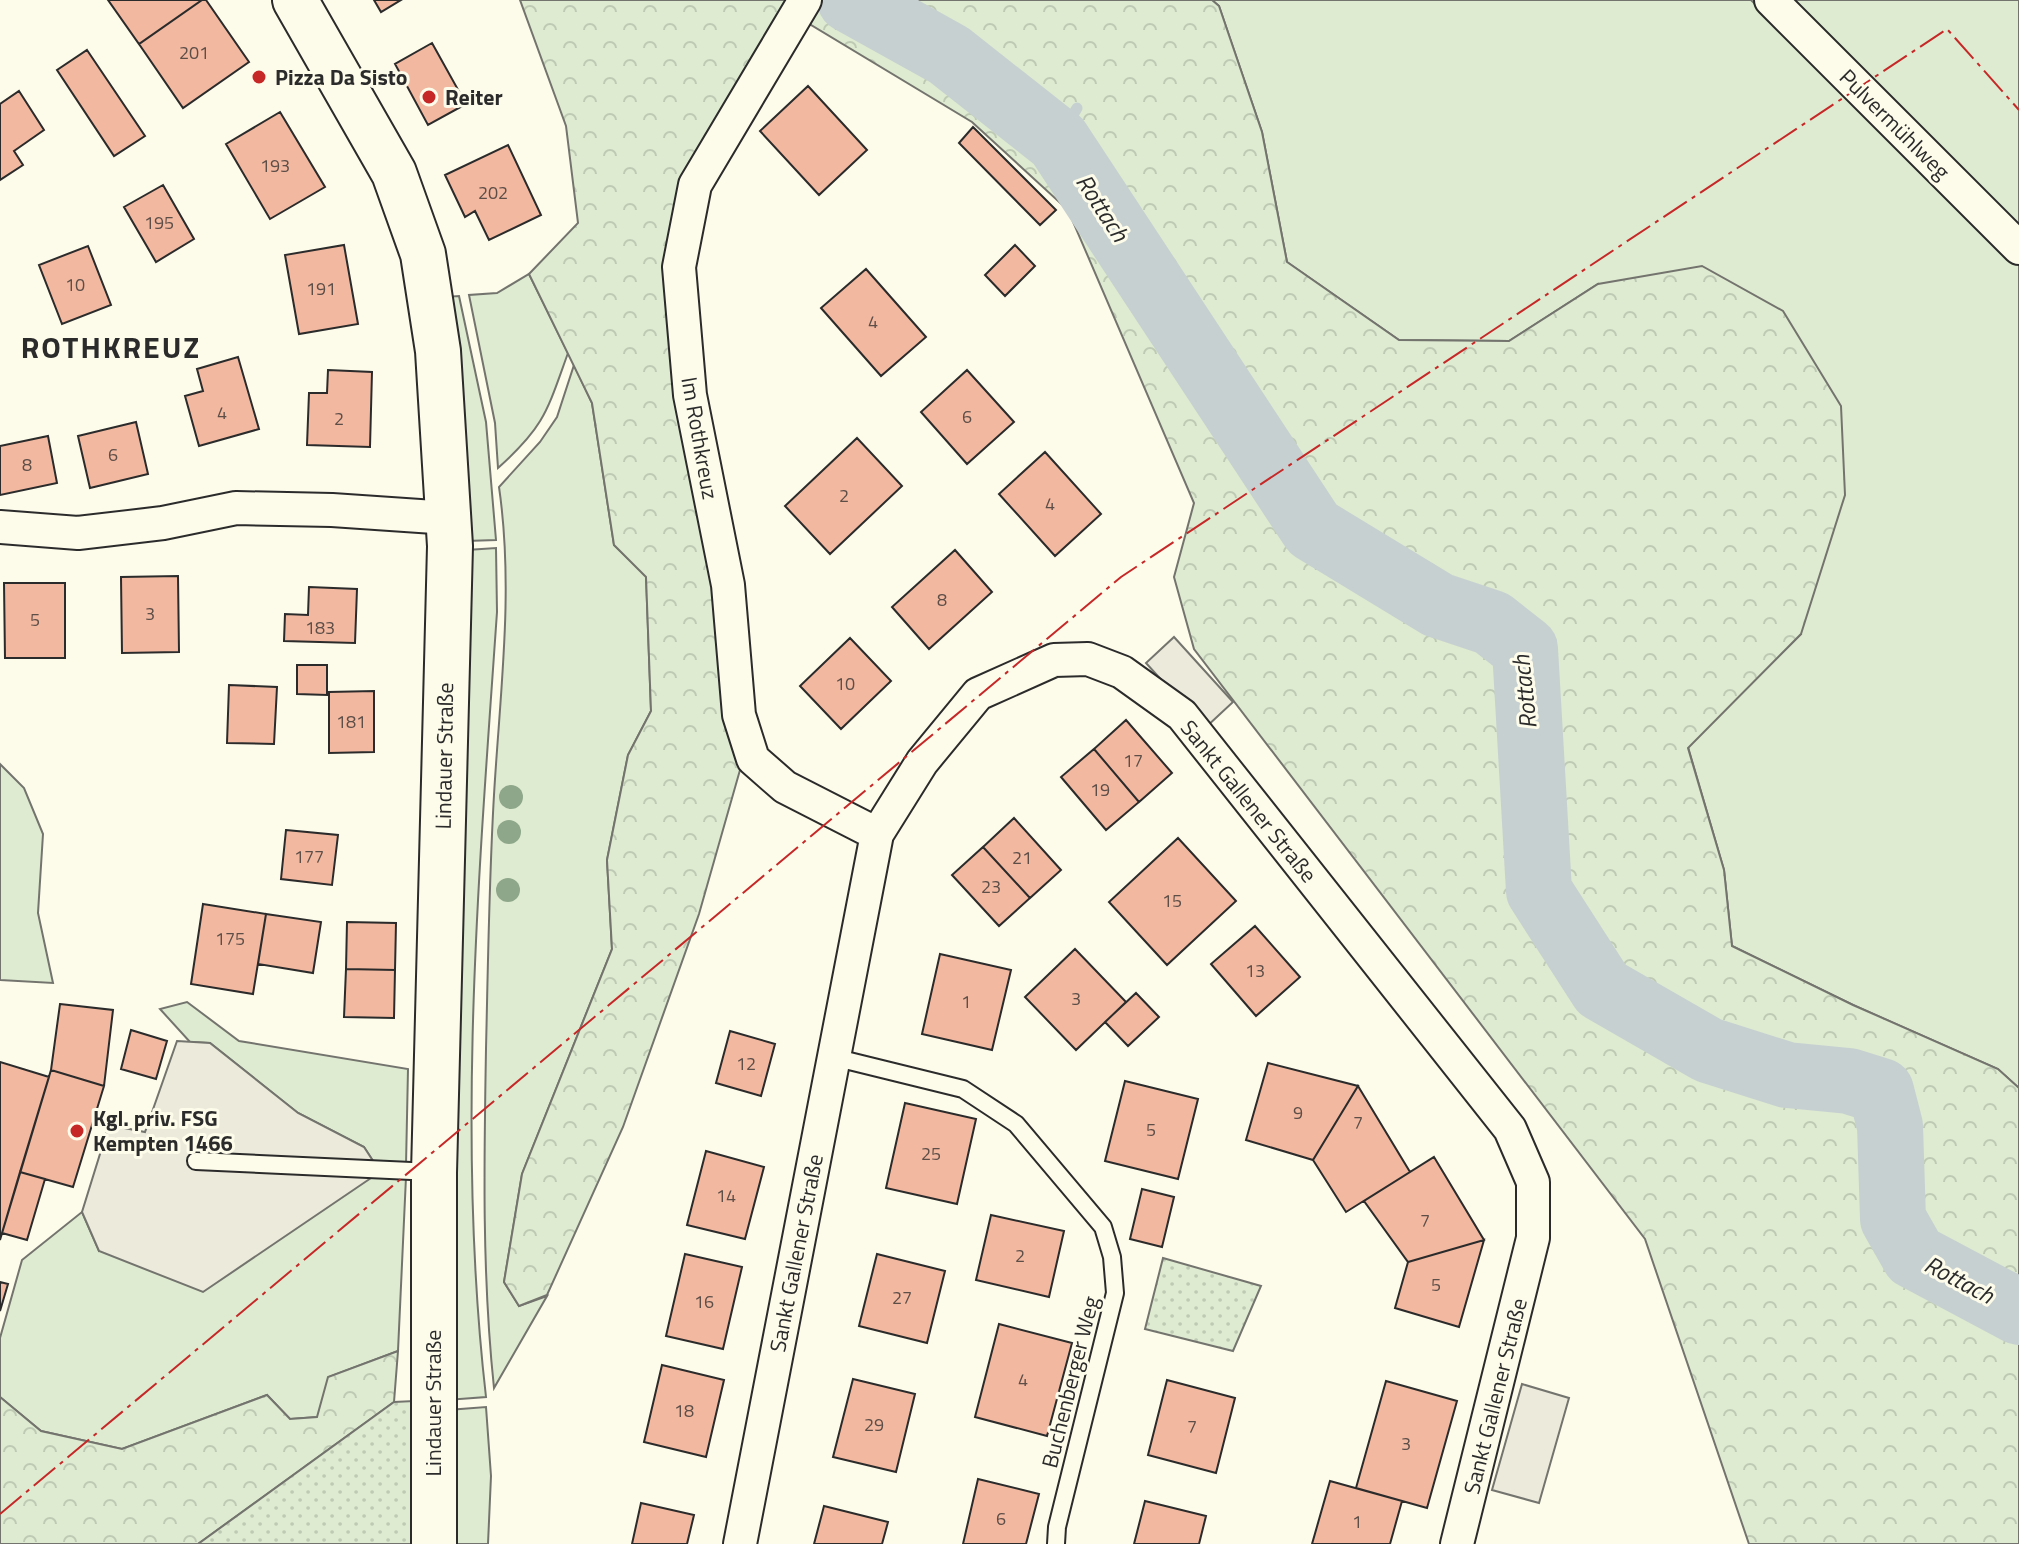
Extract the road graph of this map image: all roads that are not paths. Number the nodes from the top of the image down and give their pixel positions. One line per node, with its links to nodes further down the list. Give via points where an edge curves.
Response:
1 (295, 0): 5 (main road, Lindauer Straße, via 394,173 423,254 438,351)
2 (805, 0): 7 (street, Im Rothkreuz, via 695,185 679,267 690,395 728,585 739,715 753,759 785,787)
3 (1771, 0): 4 (street, Pulvermühlweg)
4 (2019, 248)
5 (449, 518): 6 (street, via 236,508 78,533); 10 (main road, Lindauer Straße)
6 (0, 527)
7 (877, 834): 8 (street, Sankt Gallener Straße); 14 (street, Sankt Gallener Straße, via 922,762 978,694 1054,660 1088,659 1122,672 1182,715 1510,1129 1533,1182 1533,1238)
8 (833, 1057): 12 (street, Sankt Gallener Straße); 13 (lane, Buchenberger Weg, via 963,1089 1016,1124 1103,1227 1115,1293)
9 (196, 1161): 10 (lane)
10 (434, 1173): 11 (main road, Lindauer Straße)
11 (434, 1544)
12 (740, 1544)
13 (1056, 1544)
14 (1457, 1544)

